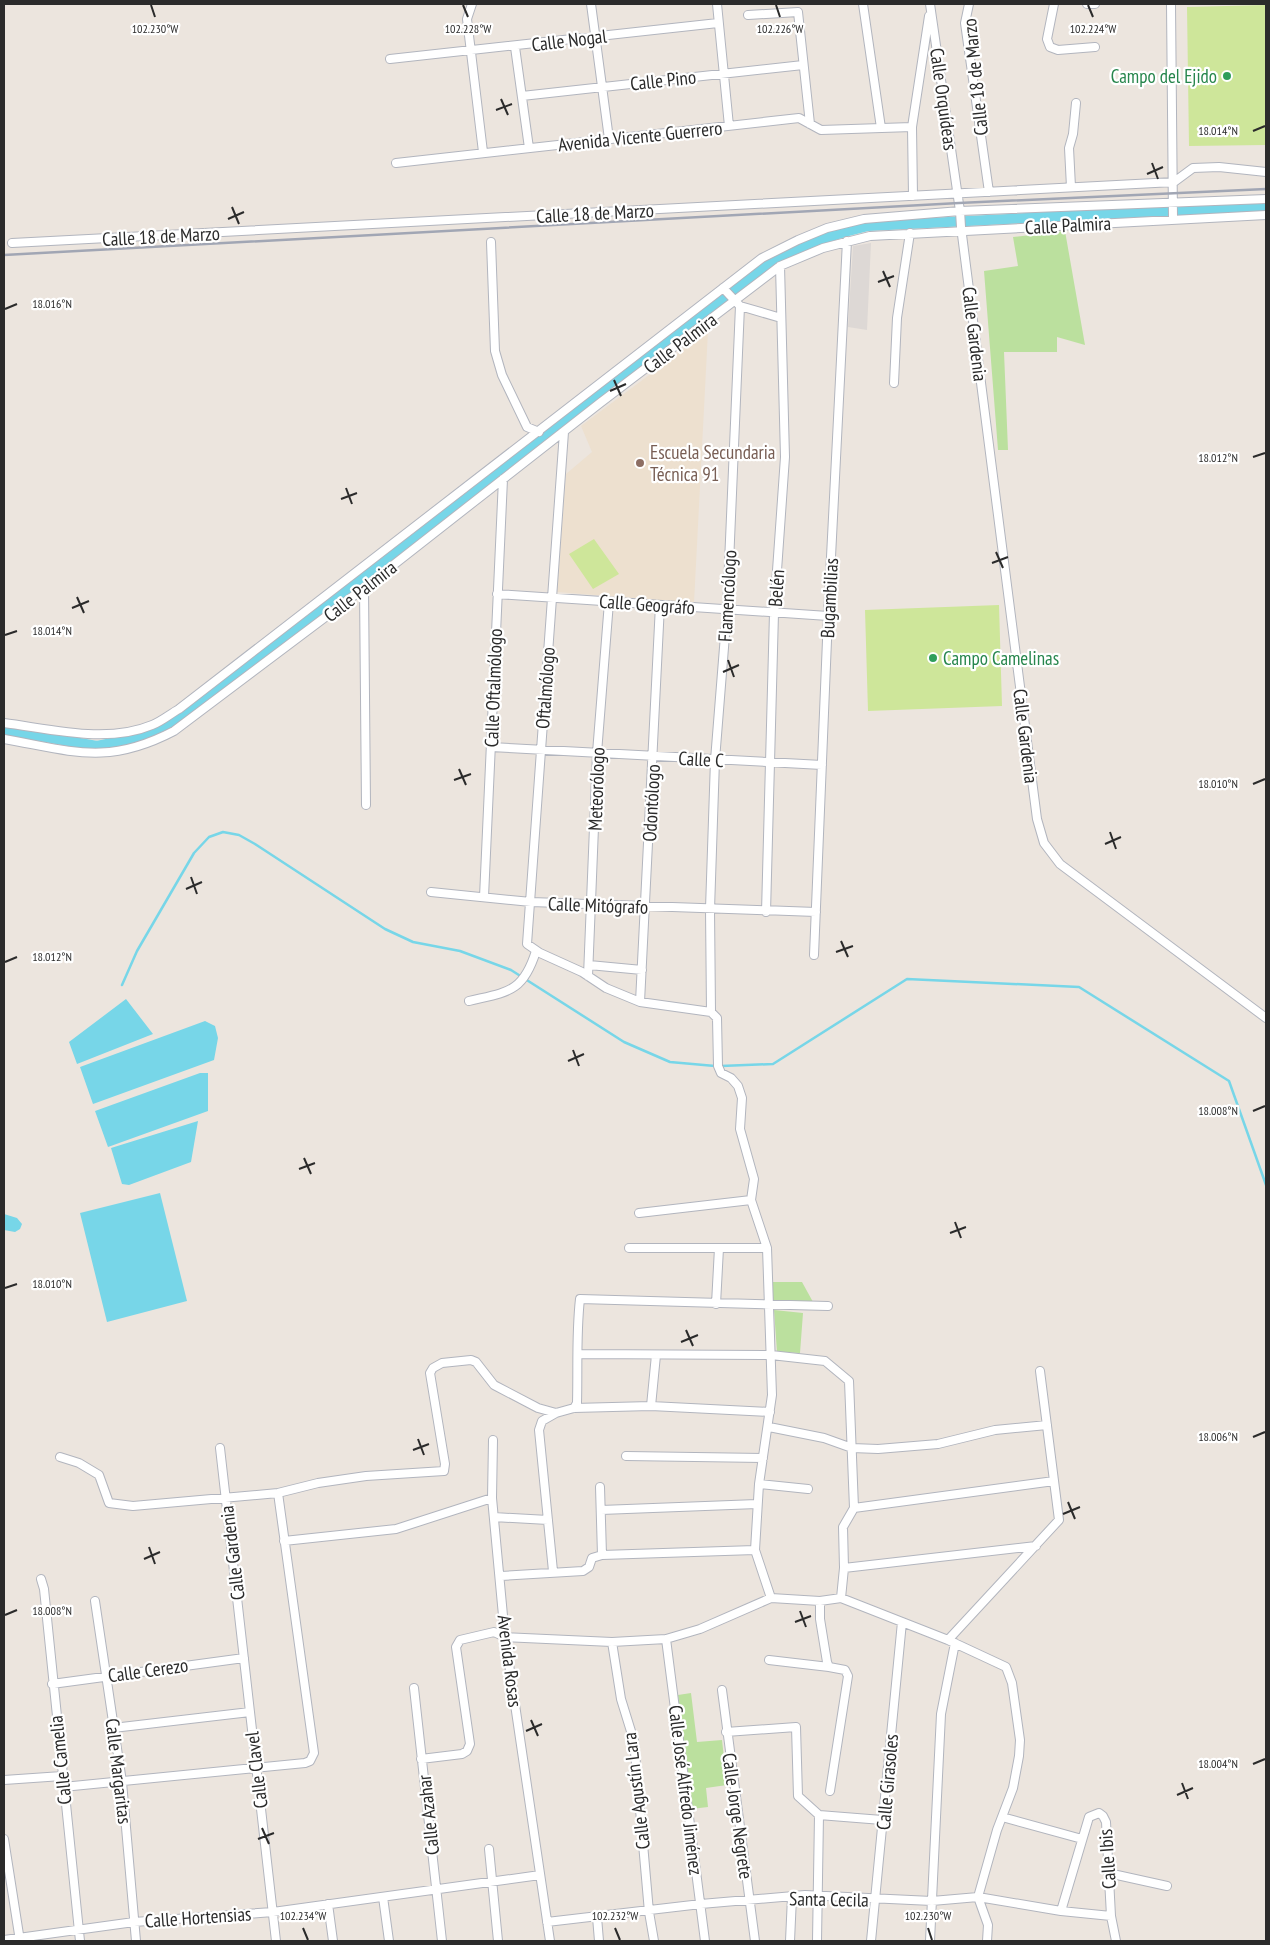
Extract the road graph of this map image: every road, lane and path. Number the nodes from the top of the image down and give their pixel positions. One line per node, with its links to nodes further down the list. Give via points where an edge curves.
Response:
1 (472, 4): 16 (street, via 467,19)
2 (591, 4): 13 (street)
3 (716, 4): 12 (street)
4 (864, 4): 26 (street)
5 (969, 4): 34 (street, Calle 18 de Marzo, via 965,22)
6 (1054, 4): 15 (street, via 1047,39 1050,47 1058,50)
7 (1087, 4): 8 (street)
8 (1095, 4)
9 (1171, 4): 32 (street)
10 (931, 5): 25 (street); 35 (street, Calle Orquídeas)
11 (748, 14): 18 (street, via 798,12)
12 (718, 23): 13 (street, Calle Nogal); 19 (street)
13 (594, 37): 14 (street, Calle Nogal); 20 (street)
14 (515, 47): 16 (street, Calle Nogal); 21 (street)
15 (1095, 47)
16 (470, 50): 17 (street, Calle Nogal); 29 (street)
17 (390, 59)
18 (804, 65): 19 (street, Calle Pino); 23 (street)
19 (724, 74): 20 (street, Calle Pino); 24 (street)
20 (602, 87): 21 (street, Calle Pino); 27 (street)
21 (522, 96): 28 (street)
22 (1076, 103): 33 (street, via 1069,148)
23 (810, 124): 24 (street, Avenida Vicente Guerrero, via 798,118); 26 (street, Avenida Vicente Guerrero, via 821,130)
24 (729, 126): 27 (street, Avenida Vicente Guerrero)
25 (912, 126): 26 (street, Avenida Vicente Guerrero); 36 (street)
26 (881, 128)
27 (609, 139): 28 (street, Avenida Vicente Guerrero)
28 (529, 148): 29 (street, Avenida Vicente Guerrero)
29 (482, 152): 30 (street, Avenida Vicente Guerrero)
30 (396, 163)
31 (1266, 172): 32 (street, via 1193,168)
32 (1174, 182): 33 (street); 38 (street)
33 (1070, 187): 34 (street)
34 (989, 192): 35 (street, Calle 18 de Marzo)
35 (957, 194): 36 (street, Calle 18 de Marzo); 39 (street, Calle Orquídeas)
36 (913, 196): 46 (street, Calle 18 de Marzo)
37 (1266, 198): 38 (street)
38 (1174, 204): 39 (street); 41 (street)
39 (960, 213): 42 (street, Calle Gardenia); 48 (street, via 864,219 827,228 762,258)
40 (1266, 215): 41 (street, Calle Palmira)
41 (1173, 219): 42 (street, Calle Palmira)
42 (961, 229): 43 (street, Calle Palmira); 89 (street, Calle Gardenia, via 1036,819 1044,843 1060,864)
43 (910, 233): 44 (street, Calle Palmira); 50 (street, via 897,318)
44 (847, 241): 47 (street, Calle Palmira, via 798,256); 62 (street, Bugambilias)
45 (491, 242): 52 (street, via 495,351 502,375 527,426)
46 (12, 244)
47 (780, 266): 48 (street, Calle Palmira); 49 (street, Belén)
48 (731, 296): 49 (street); 51 (street, Calle Palmira); 51 (street); 60 (street, Flamencólogo)
49 (781, 318): 61 (street, Belén, via 785,457)
50 (894, 383)
51 (596, 397): 52 (street); 53 (street, Calle Palmira)
52 (539, 432): 63 (street, via 179,709 152,725 126,732 94,734)
53 (564, 432): 54 (street, Calle Palmira); 57 (street, Oftalmólogo)
54 (503, 479): 55 (street, Calle Palmira); 56 (street, Calle Oftalmólogo)
55 (364, 588): 64 (street, Calle Palmira, via 190,720 140,747 110,754 91,754); 72 (street)
56 (497, 594): 57 (street, Calle Geográfo); 65 (street, Calle Oftalmólogo)
57 (550, 598): 58 (street, Calle Geográfo); 66 (street, Oftalmólogo)
58 (609, 602): 59 (street, Calle Geográfo); 67 (street, Meteorólogo)
59 (660, 605): 60 (street, Calle Geográfo); 68 (street, Odontólogo)
60 (727, 610): 61 (street, Calle Geográfo); 69 (street, Flamencólogo)
61 (774, 613): 62 (street, Calle Geográfo); 70 (street, Belén)
62 (828, 616): 71 (street, Bugambilias)
63 (4, 723)
64 (4, 739)
65 (490, 747): 66 (street, Calle C); 74 (street, Calle Oftalmólogo)
66 (541, 750): 67 (street, Calle C); 75 (street, Oftalmólogo)
67 (597, 753): 68 (street, Calle C); 76 (street, Meteorólogo)
68 (653, 756): 69 (street, Calle C); 77 (street, Odontólogo)
69 (715, 760): 70 (street, Calle C); 78 (street, Flamencólogo)
70 (770, 763): 71 (street, Calle C); 79 (street, Belén)
71 (822, 766): 80 (street, Bugambilias)
72 (366, 805)
73 (431, 892): 74 (street, Calle Mitógrafo)
74 (484, 898): 75 (street, Calle Mitógrafo)
75 (531, 902): 76 (street, Calle Mitógrafo); 81 (street, Oftalmólogo, via 527,944)
76 (591, 905): 77 (street, Calle Mitógrafo); 83 (street, Meteorólogo)
77 (646, 907): 78 (street, Calle Mitógrafo); 84 (street, Odontólogo)
78 (710, 909): 79 (street, Calle Mitógrafo); 88 (street, Flamencólogo)
79 (766, 912): 80 (street, Calle Mitógrafo)
80 (816, 912): 82 (street, Bugambilias)
81 (536, 951): 85 (street); 86 (street, via 523,978 512,990)
82 (814, 955)
83 (589, 965): 84 (street); 85 (street, Meteorólogo)
84 (642, 970): 87 (street, Odontólogo)
85 (588, 976): 87 (street, via 606,988)
86 (469, 1001)
87 (640, 1002): 88 (street)
88 (710, 1012): 90 (street, via 717,1018 719,1028 718,1066 721,1073 738,1086 742,1098 740,1129 754,1179)
89 (1266, 1018)
90 (751, 1200): 91 (street); 94 (street)
91 (640, 1213)
92 (629, 1248): 93 (street)
93 (719, 1248): 94 (street); 95 (street)
94 (767, 1248): 96 (street)
95 (716, 1304): 96 (street); 98 (street, via 580,1299)
96 (769, 1306): 97 (street); 100 (street)
97 (828, 1306)
98 (579, 1354): 99 (street); 103 (street, via 577,1403)
99 (656, 1355): 100 (street); 102 (street)
100 (771, 1355): 104 (street); 110 (street, via 825,1361 849,1381)
101 (1040, 1371): 106 (street)
102 (651, 1406): 103 (street); 104 (street)
103 (574, 1408): 105 (street)
104 (770, 1412): 107 (street)
105 (556, 1413): 118 (street, via 538,1408 494,1385 476,1362 442,1363 430,1373 444,1471 366,1476); 125 (street, via 542,1421 539,1430)
106 (1047, 1425): 110 (street, via 995,1430 938,1444); 114 (street)
107 (769, 1427): 110 (street, via 824,1438); 113 (street)
108 (494, 1440): 120 (street, Avenida Rosas)
109 (220, 1448): 119 (street, Calle Gardenia)
110 (852, 1448): 122 (street)
111 (626, 1456): 113 (street)
112 (60, 1457): 119 (street, via 79,1463 98,1475 109,1503 133,1506)
113 (764, 1458): 115 (street)
114 (1054, 1481): 122 (street); 127 (street, via 1059,1520)
115 (759, 1484): 117 (street); 121 (street)
116 (600, 1487): 123 (street)
117 (808, 1489)
118 (278, 1493): 119 (street); 126 (street)
119 (225, 1497): 143 (street, Calle Gardenia)
120 (492, 1498): 124 (street, Avenida Rosas); 126 (street, via 396,1529)
121 (758, 1504): 123 (street); 128 (street)
122 (854, 1508): 130 (street, via 843,1527)
123 (601, 1510): 129 (street)
124 (494, 1517): 125 (street); 132 (street, Avenida Rosas)
125 (548, 1520): 131 (street)
126 (284, 1541): 154 (street, via 314,1753 305,1764)
127 (1036, 1546): 130 (street); 142 (street)
128 (755, 1550): 129 (street); 134 (street)
129 (602, 1555): 131 (street, via 592,1558 589,1567 583,1571)
130 (844, 1568): 135 (street)
131 (553, 1571): 132 (street)
132 (501, 1576): 139 (street, Avenida Rosas)
133 (41, 1579): 147 (street, Calle Camelia)
134 (771, 1598): 137 (street); 140 (street, via 700,1629)
135 (841, 1598): 137 (street); 138 (street)
136 (95, 1601): 146 (street, Calle Margaritas)
137 (820, 1601): 145 (street)
138 (902, 1622): 142 (street); 162 (street, Calle Girasoles)
139 (506, 1637): 141 (street); 153 (street, via 494,1632 458,1643 470,1744 462,1754); 167 (street, Avenida Rosas)
140 (666, 1639): 141 (street); 179 (street, Calle José Alfredo Jiménez)
141 (612, 1642): 182 (street, Calle Agustín Lara, via 621,1698 634,1741)
142 (951, 1642): 161 (street, via 1006,1667 1012,1683 1020,1740 1019,1756 1013,1788); 176 (street, via 941,1714)
143 (244, 1658): 146 (street, Calle Cerezo); 150 (street, Calle Clavel)
144 (769, 1660): 145 (street)
145 (829, 1667): 159 (street, via 845,1670 848,1676)
146 (107, 1676): 147 (street, Calle Cerezo); 151 (street, Calle Margaritas)
147 (52, 1684): 155 (street, Calle Camelia)
148 (414, 1688): 153 (street, Calle Azahar)
149 (722, 1690): 152 (street, Calle Jorge Negrete)
150 (250, 1712): 151 (street); 154 (street, Calle Clavel)
151 (113, 1728): 157 (street, Calle Margaritas)
152 (726, 1732): 160 (street, via 796,1727 798,1796); 177 (street, Calle Jorge Negrete)
153 (421, 1758): 170 (street, Calle Azahar)
154 (256, 1769): 157 (street); 181 (street, Calle Clavel)
155 (62, 1776): 156 (street); 158 (street, Calle Camelia)
156 (4, 1780)
157 (122, 1782): 158 (street); 185 (street, Calle Margaritas)
158 (63, 1787): 187 (street, Calle Camelia)
159 (830, 1791)
160 (819, 1815): 162 (street); 172 (street)
161 (1002, 1817): 164 (street); 174 (street)
162 (882, 1820): 175 (street, Calle Girasoles)
163 (4, 1839): 188 (street)
164 (1082, 1839): 166 (street, Calle Ibis, via 1089,1816 1098,1813 1103,1816); 180 (street)
165 (489, 1849): 168 (street)
166 (1108, 1873): 169 (street); 183 (street, Calle Ibis)
167 (540, 1875): 168 (street, Calle Hortensias); 186 (street, Avenida Rosas)
168 (492, 1882): 170 (street, Calle Hortensias); 196 (street)
169 (1167, 1886)
170 (436, 1889): 171 (street, Calle Hortensias); 195 (street, Calle Azahar)
171 (383, 1896): 178 (street, Calle Hortensias); 194 (street)
172 (817, 1896): 173 (street, Santa Cecila); 175 (street, Santa Cecila); 203 (street)
173 (792, 1897): 177 (street, Santa Cecila); 202 (street)
174 (978, 1897): 176 (street, Santa Cecila); 180 (street, Santa Cecila); 206 (street, via 988,1925)
175 (874, 1900): 176 (street, Santa Cecila); 204 (street, Calle Girasoles)
176 (932, 1900): 205 (street)
177 (749, 1901): 179 (street, Santa Cecila); 201 (street, Calle Jorge Negrete)
178 (328, 1904): 181 (street, Calle Hortensias); 193 (street)
179 (701, 1904): 182 (street, Santa Cecila); 200 (street, Calle José Alfredo Jiménez)
180 (1061, 1911): 183 (street, Santa Cecila)
181 (273, 1912): 185 (street, Calle Hortensias); 192 (street, Calle Clavel)
182 (649, 1912): 184 (street, Santa Cecila); 199 (street, Calle Agustín Lara)
183 (1111, 1916): 207 (street, Calle Ibis)
184 (597, 1917): 186 (street, Santa Cecila); 198 (street)
185 (134, 1922): 187 (street, Calle Hortensias); 191 (street, Calle Margaritas)
186 (548, 1922): 197 (street, Avenida Rosas)
187 (78, 1929): 188 (street, Calle Hortensias); 190 (street, Calle Camelia)
188 (20, 1939): 189 (street, Calle Hortensias)
189 (4, 1940)
190 (80, 1941)
191 (136, 1941)
192 (276, 1941)
193 (333, 1941)
194 (388, 1941)
195 (442, 1941)
196 (498, 1941)
197 (550, 1941)
198 (599, 1941)
199 (654, 1941)
200 (705, 1941)
201 (755, 1941)
202 (790, 1941)
203 (817, 1941)
204 (871, 1941)
205 (930, 1941)
206 (987, 1941)
207 (1116, 1941)

